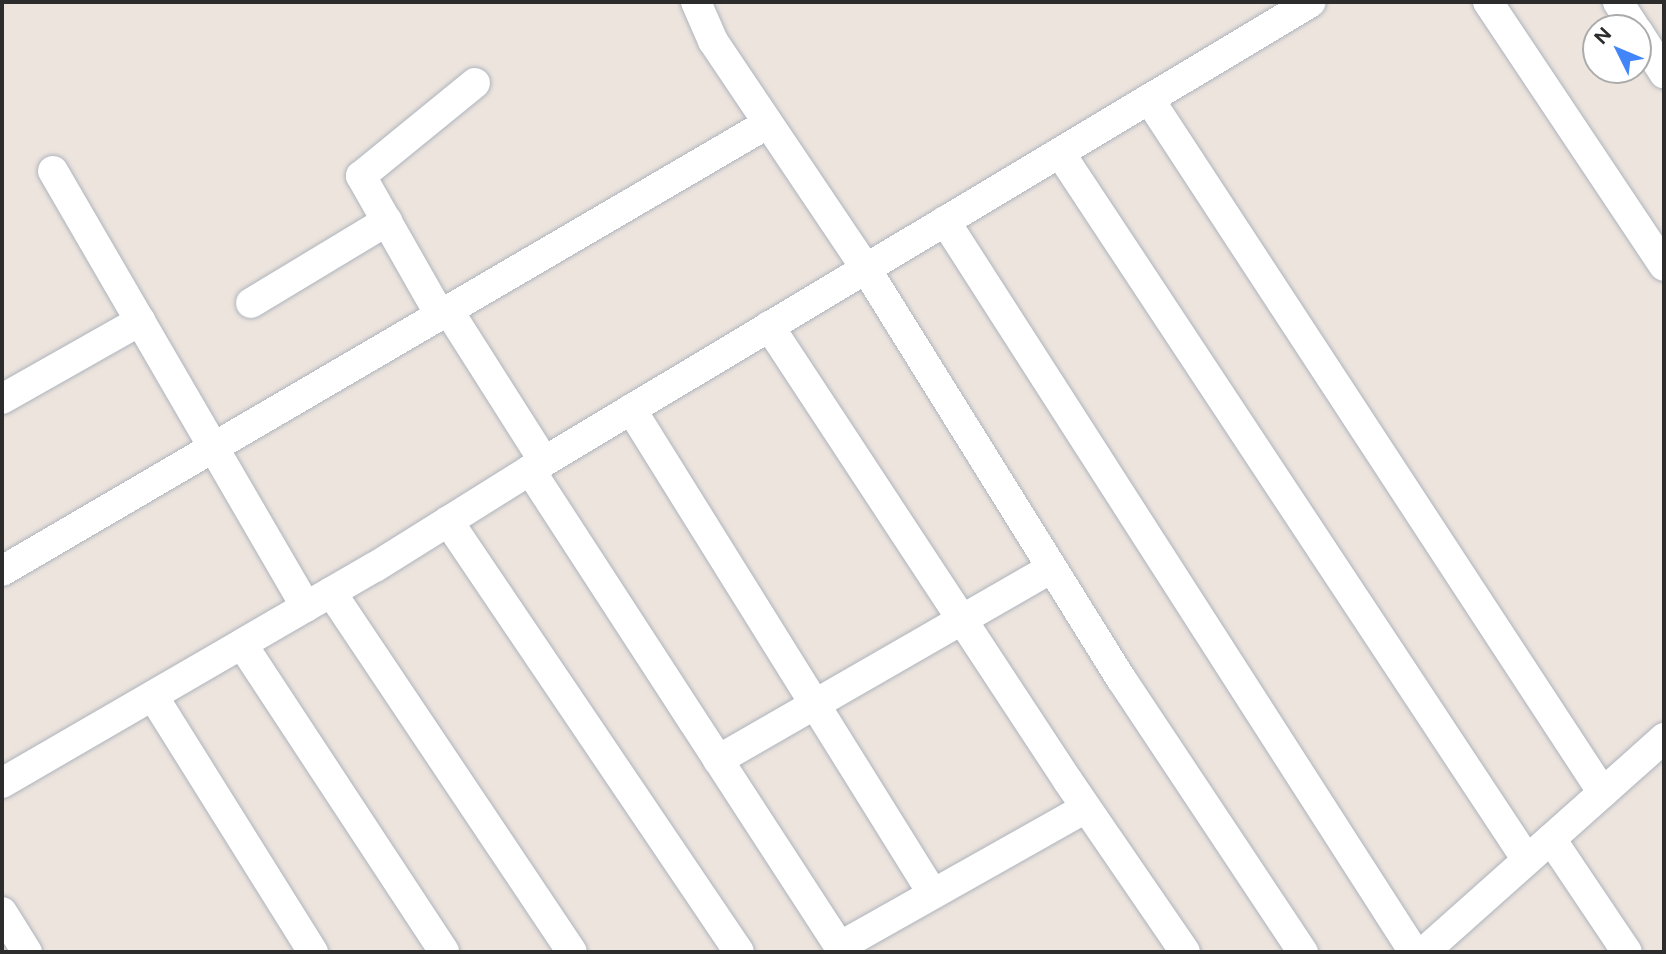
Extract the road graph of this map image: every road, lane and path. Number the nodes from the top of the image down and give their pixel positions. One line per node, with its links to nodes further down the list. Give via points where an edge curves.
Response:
1 (696, 2): 8 (street, via 713,41)
2 (1311, 2): 7 (street)
3 (1488, 2): 13 (street)
4 (1652, 54): 5 (street)
5 (1664, 73)
6 (475, 83): 11 (street, via 361,176)
7 (1149, 99): 9 (street); 34 (street)
8 (767, 124): 14 (street); 16 (street)
9 (1060, 153): 12 (street); 37 (street)
10 (53, 171): 17 (street)
11 (387, 221): 15 (street); 16 (street)
12 (945, 221): 14 (street); 48 (street)
13 (1664, 265)
14 (866, 269): 18 (street); 24 (street)
15 (251, 303)
16 (444, 313): 21 (street); 22 (street)
17 (140, 321): 19 (street); 21 (street)
18 (769, 326): 20 (street); 27 (street)
19 (2, 399)
20 (631, 409): 22 (street); 30 (street)
21 (214, 447): 25 (street); 26 (street)
22 (537, 466): 23 (street); 32 (street)
23 (448, 521): 26 (street); 45 (street)
24 (1052, 568): 27 (street); 47 (street)
25 (2, 571)
26 (318, 599): 28 (street); 44 (street)
27 (964, 621): 30 (street); 35 (street)
28 (242, 644): 29 (street); 43 (street)
29 (152, 696): 33 (street); 42 (street)
30 (817, 704): 32 (street); 38 (street)
31 (1664, 738): 34 (street)
32 (718, 760): 40 (street)
33 (2, 783)
34 (1603, 793): 36 (street)
35 (1086, 808): 38 (street); 46 (street)
36 (1551, 839): 37 (street); 50 (street)
37 (1527, 860): 49 (street)
38 (933, 894): 40 (street)
39 (2, 912): 41 (street)
40 (841, 950)
41 (27, 952)
42 (313, 952)
43 (443, 952)
44 (572, 952)
45 (739, 952)
46 (1185, 952)
47 (1303, 952)
48 (1414, 952)
49 (1424, 952)
50 (1628, 952)

